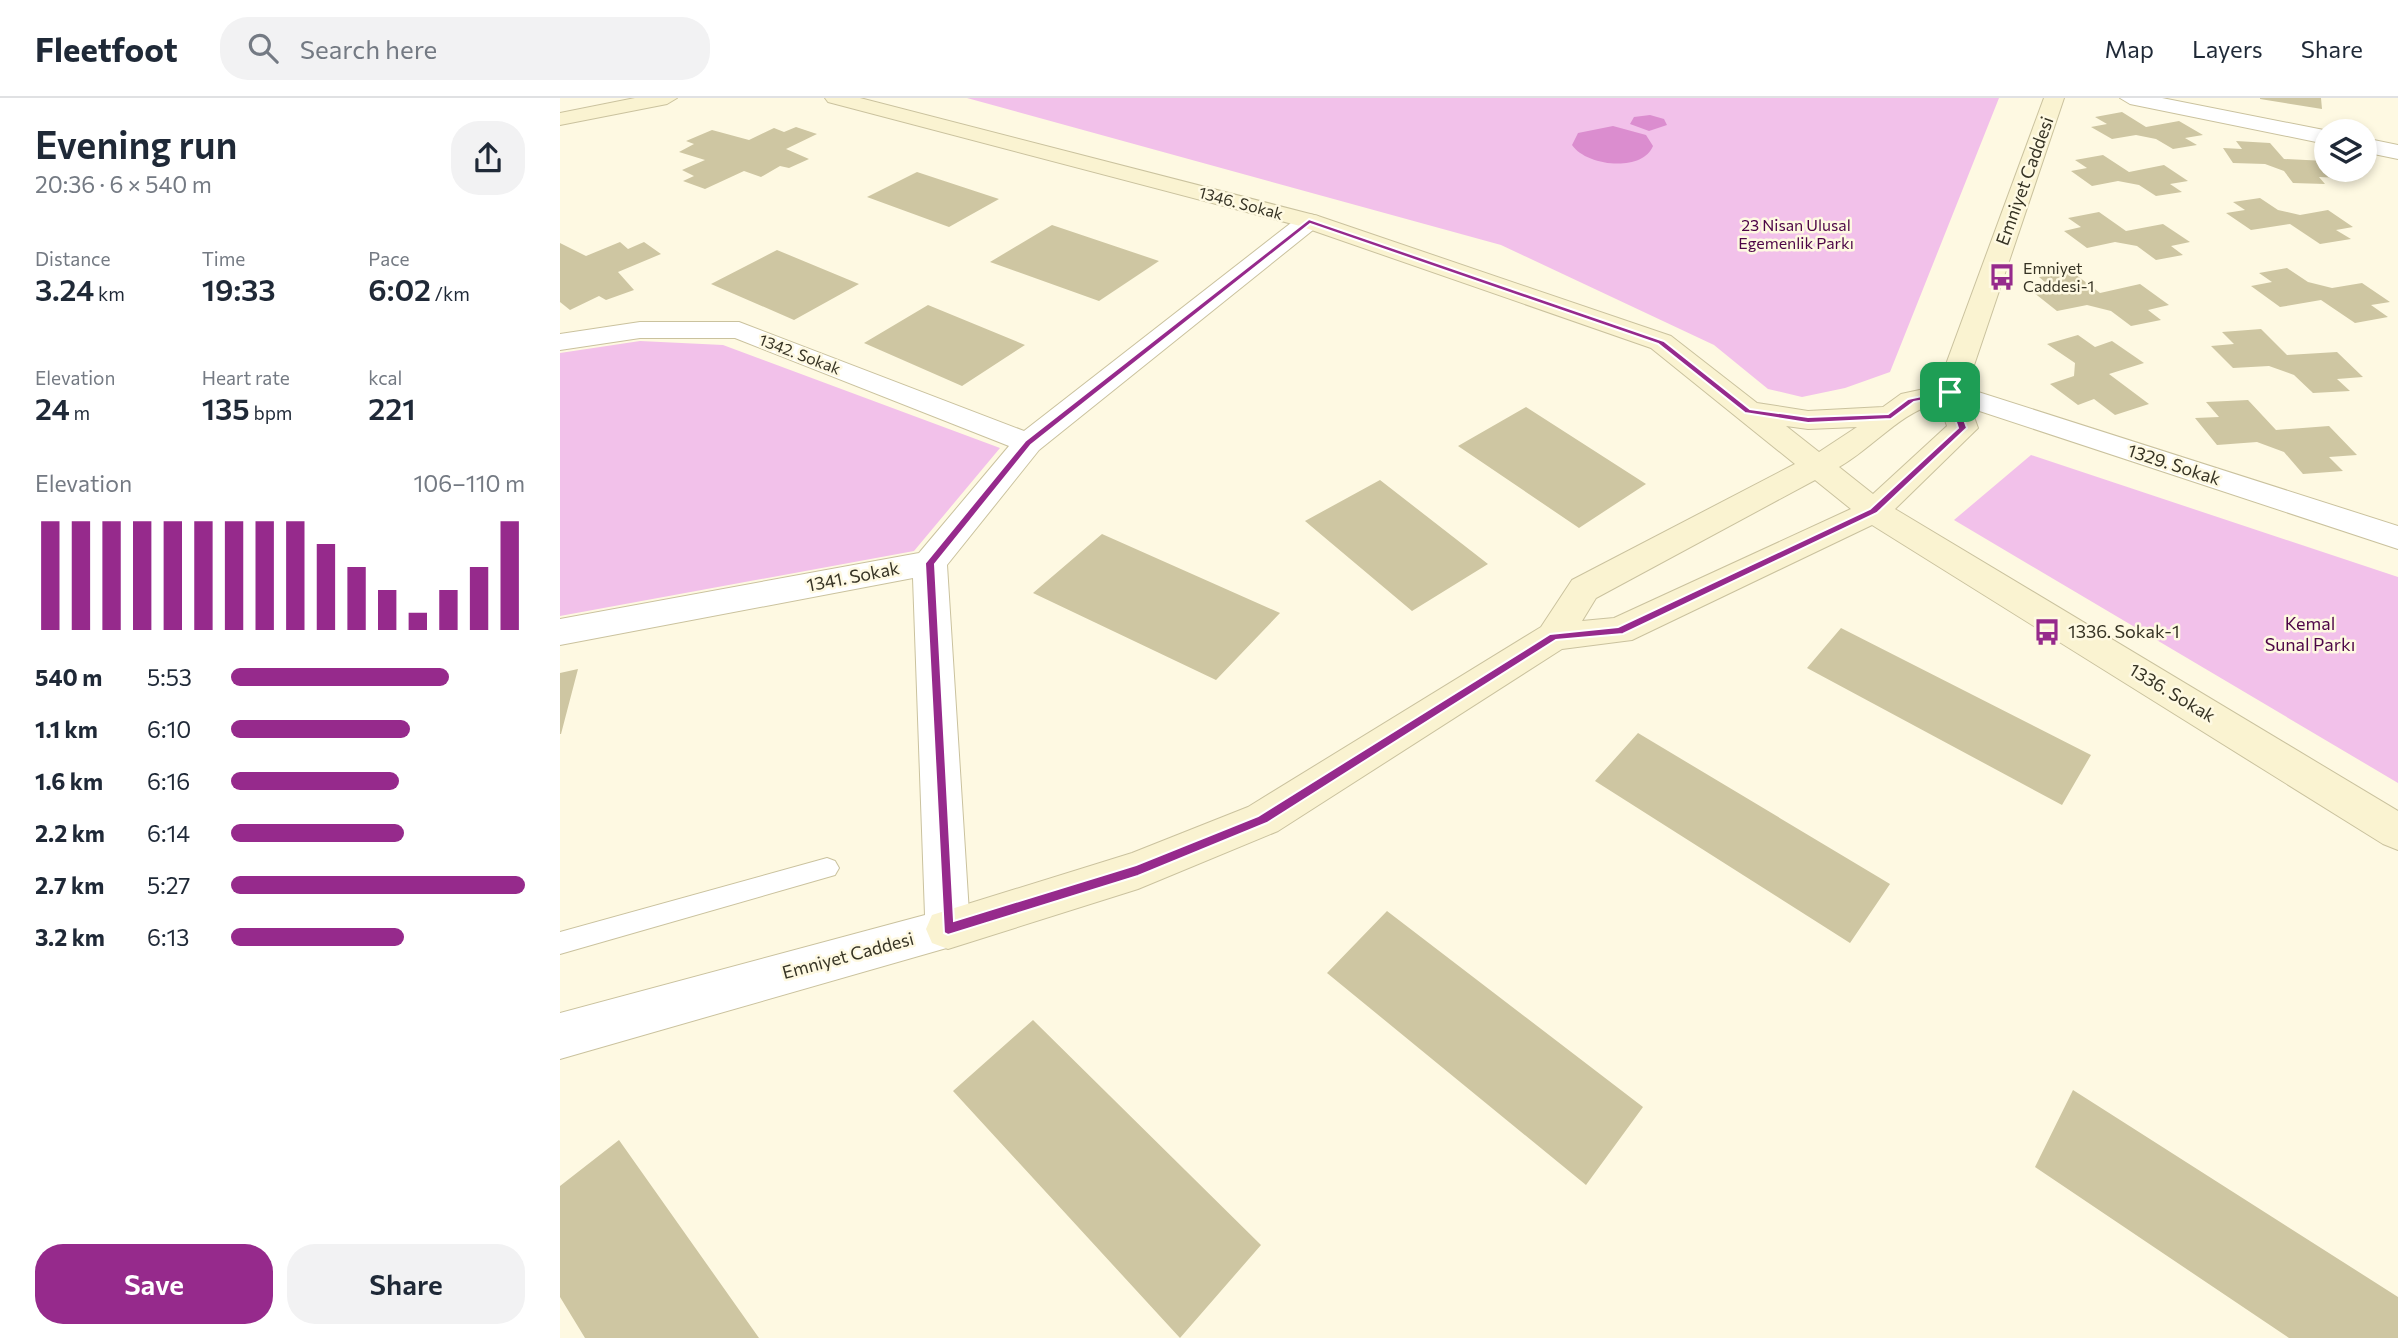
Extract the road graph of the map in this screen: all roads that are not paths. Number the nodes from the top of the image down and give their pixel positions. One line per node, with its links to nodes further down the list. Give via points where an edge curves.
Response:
1 (667, 98): 5 (street)
2 (835, 98): 9 (street, 1346. Sokak)
3 (2054, 98): 11 (street, Emniyet Caddesi)
4 (2130, 98): 6 (street)
5 (560, 118)
6 (2314, 135)
7 (2377, 148): 8 (street)
8 (2398, 152)
9 (1309, 221): 12 (street, 1346. Sokak, via 1661,342); 14 (street)
10 (560, 342): 14 (street, 1342. Sokak, via 640,330 739,330)
11 (1950, 392): 13 (street, via 1911,400); 16 (street, Emniyet Caddesi, via 1963,428); 17 (street, 1329. Sokak)
12 (1748, 411): 13 (street, via 1808,420); 15 (street, 1346. Sokak)
13 (1891, 416): 15 (street, via 1846,451)
14 (1028, 443): 18 (street)
15 (1817, 466): 16 (street, 1346. Sokak); 20 (street, via 1584,589)
16 (1874, 511): 20 (street, Emniyet Caddesi, via 1619,631); 21 (street, 1336. Sokak)
17 (2398, 538)
18 (930, 563): 19 (street, 1341. Sokak); 23 (street)
19 (560, 632)
20 (1554, 636): 23 (street, Emniyet Caddesi, via 1263,819 1138,870)
21 (2398, 832)
22 (827, 868): 24 (lane)
23 (948, 929): 25 (street, Emniyet Caddesi)
24 (560, 943)
25 (560, 1036)

